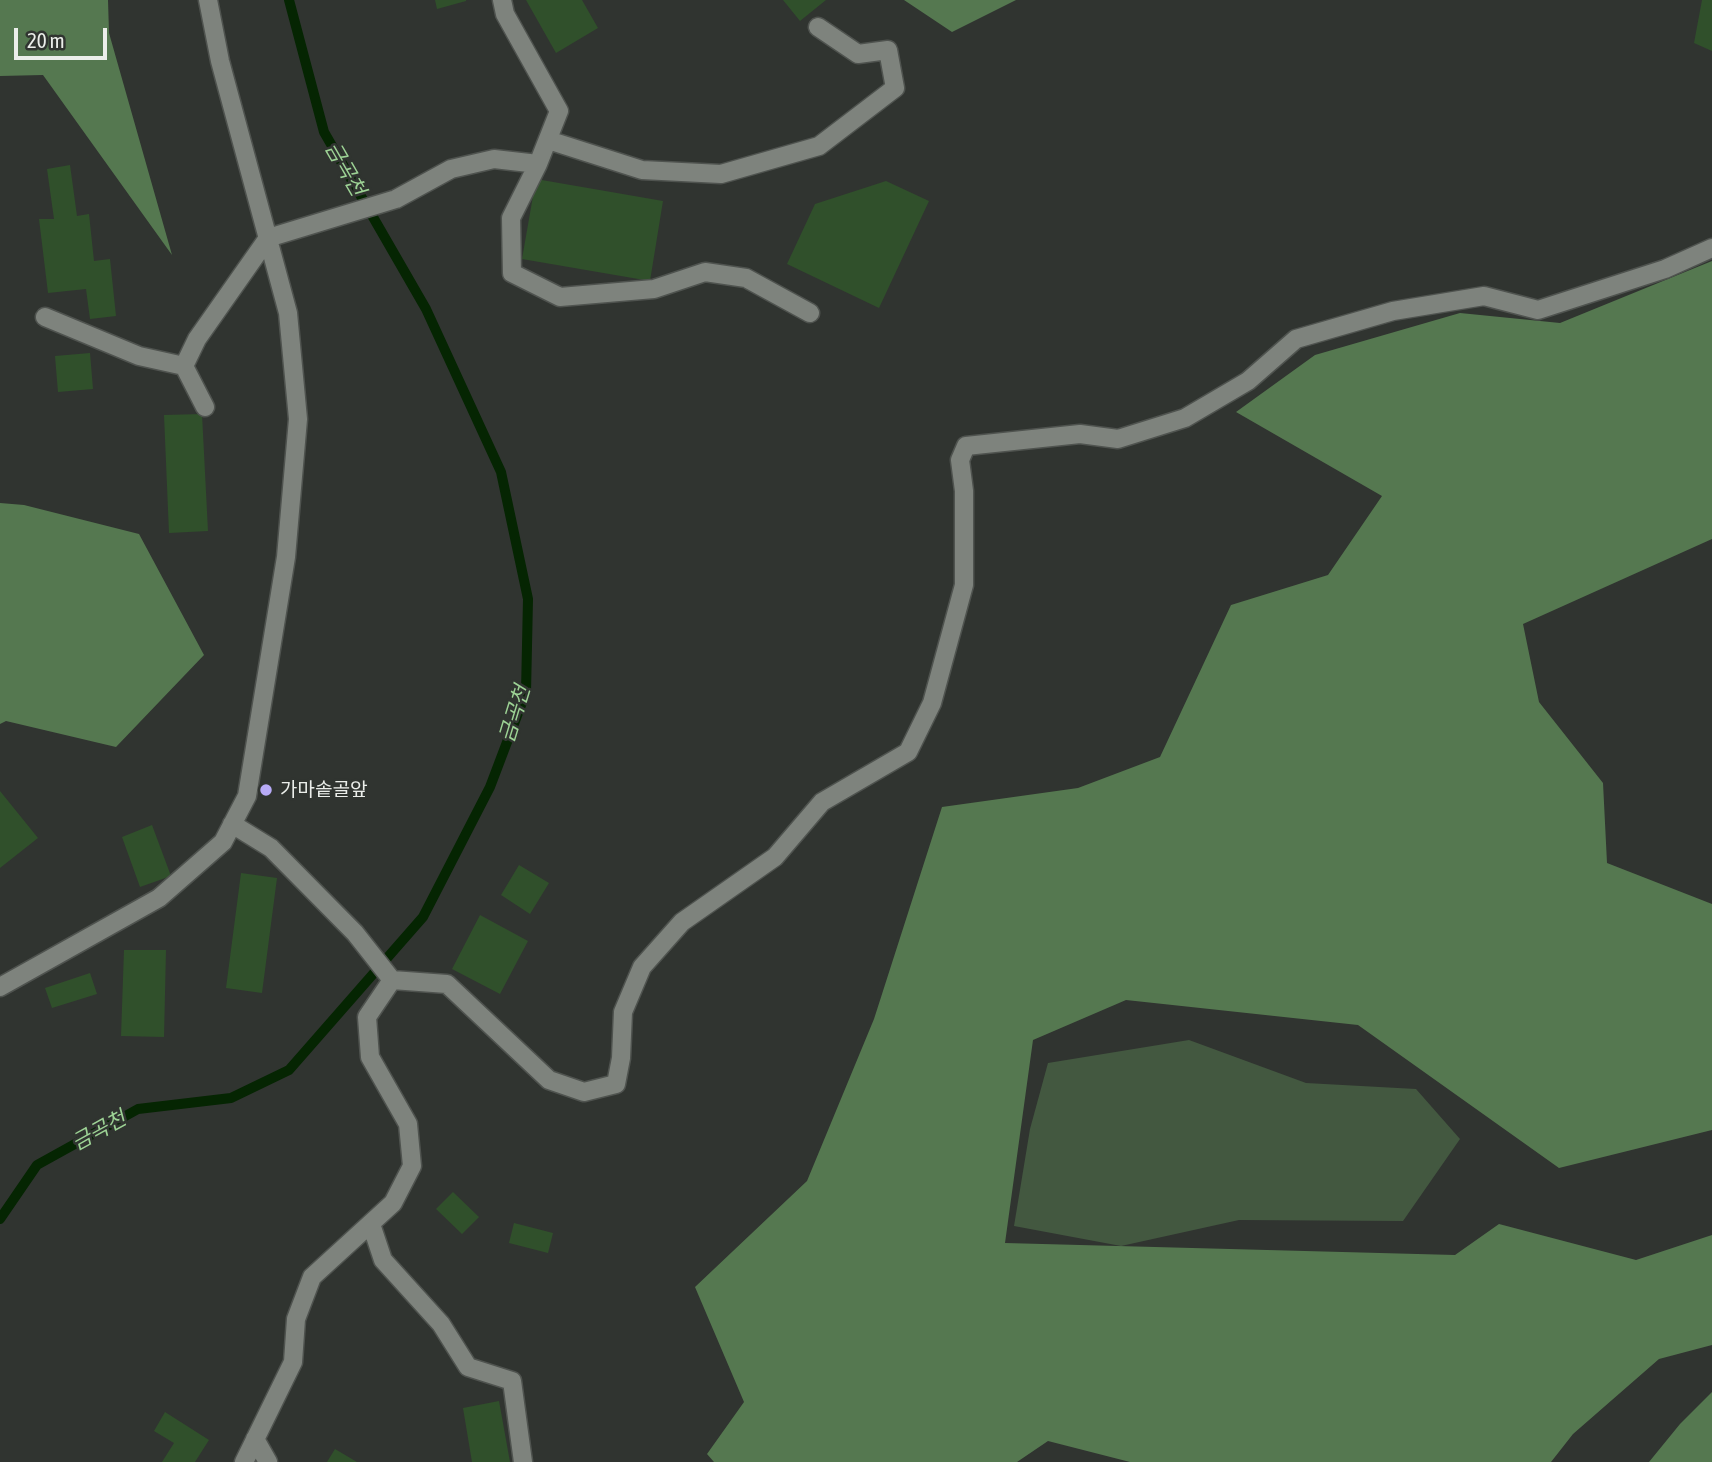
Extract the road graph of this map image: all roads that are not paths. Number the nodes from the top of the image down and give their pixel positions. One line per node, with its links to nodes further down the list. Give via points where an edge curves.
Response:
1 (208, 0): 6 (street)
2 (502, 0): 4 (street, via 505,14 559,111)
3 (818, 27): 4 (street, via 858,54 888,50 895,88 819,146 720,174 642,170)
4 (548, 140): 5 (street)
5 (538, 164): 6 (street, via 494,159 451,169 396,199); 8 (street, via 511,218 512,273 560,297 653,289 705,272 746,278)
6 (268, 238): 10 (street, via 197,339); 12 (street, via 288,313 298,419 286,556 247,796)
7 (1712, 248): 13 (street, via 1665,269 1538,310 1484,296 1393,311 1296,339 1248,381 1185,418 1118,439 1080,434 966,446 960,460 964,585 932,703 908,752 822,802 775,857 682,922 642,967 623,1012 616,1084 584,1092 549,1080 447,984)
8 (810, 313)
9 (46, 317): 10 (street, via 139,356)
10 (184, 366): 11 (street)
11 (205, 407)
12 (232, 824): 13 (street, via 271,848 355,933); 14 (street, via 223,842 159,898)
13 (392, 980): 15 (street, via 367,1017 370,1056 408,1124 412,1166 393,1203)
14 (0, 987)
15 (371, 1224): 16 (street, via 312,1277 296,1319 293,1362); 19 (street, via 383,1260 441,1324 468,1367 512,1381)
16 (255, 1439): 17 (street); 18 (street)
17 (244, 1462)
18 (268, 1462)
19 (523, 1462)

